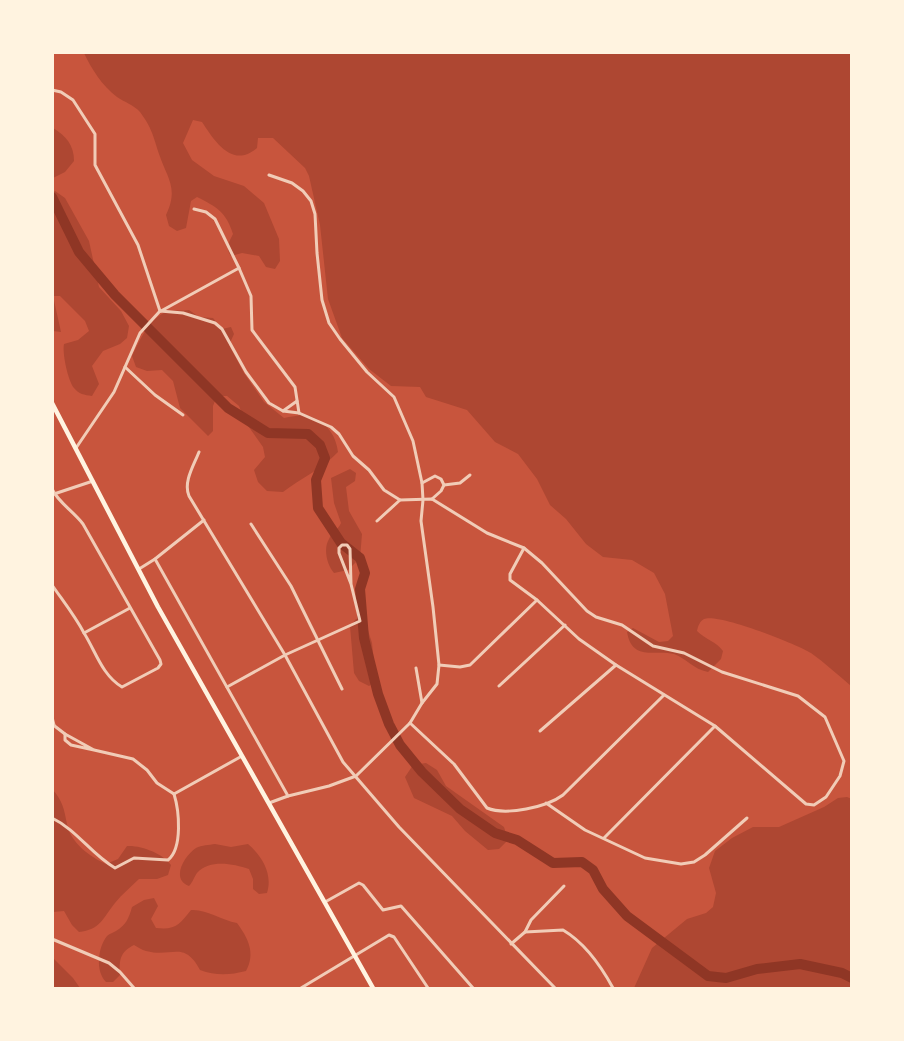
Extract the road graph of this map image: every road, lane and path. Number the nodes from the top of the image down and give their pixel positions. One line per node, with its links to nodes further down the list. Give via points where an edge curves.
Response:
1 (52, 90): 5 (street, via 73,100 95,135 95,165 138,245)
2 (269, 175): 18 (street, via 292,183 311,201 322,300 329,322 367,372 399,405)
3 (194, 209): 4 (street, via 215,219)
4 (239, 268): 5 (street); 7 (street, via 251,296 252,330 292,383)
5 (160, 311): 6 (street, via 140,333); 9 (street, via 215,323 269,403)
6 (125, 367): 11 (street); 14 (street, via 106,406)
7 (297, 401): 9 (street); 10 (street)
8 (52, 403): 12 (main road)
9 (283, 411): 10 (street)
10 (299, 413): 22 (street, via 331,427 384,490)
11 (183, 415)
12 (59, 417): 13 (street); 14 (main road)
13 (52, 418)
14 (76, 448): 17 (main road)
15 (199, 452): 24 (street, via 187,490)
16 (470, 475): 19 (street, via 460,483)
17 (93, 481): 20 (street); 29 (main road)
18 (422, 483): 19 (street, via 435,476); 23 (street)
19 (444, 485): 21 (street)
20 (53, 493): 33 (street, via 83,524)
21 (432, 499): 23 (street); 27 (street, via 487,533)
22 (400, 500): 23 (street); 25 (street)
23 (423, 500): 38 (street, via 421,521)
24 (204, 520): 28 (street); 37 (street)
25 (377, 521)
26 (251, 524): 36 (street, via 291,586)
27 (524, 548): 32 (street, via 510,580); 49 (street, via 596,617 622,625 653,646 674,650 722,672 798,696 825,717 844,761 840,776 825,797 814,805 806,804)
28 (155, 559): 29 (street); 42 (street)
29 (139, 569): 53 (main road)
30 (351, 584): 30 (street, via 339,553 342,545 350,549); 36 (street, via 360,621)
31 (52, 585): 35 (street)
32 (537, 600): 34 (street); 38 (street, via 470,664)
33 (130, 608): 35 (street); 35 (street, via 160,660 158,668 122,687 102,667)
34 (565, 625): 39 (street); 41 (street)
35 (84, 633)
36 (318, 640): 37 (street); 43 (street)
37 (285, 655): 42 (street); 54 (street, via 338,755)
38 (439, 665): 45 (street, via 437,684)
39 (616, 665): 44 (street); 50 (street)
40 (416, 668): 45 (street)
41 (499, 686)
42 (227, 687): 56 (street)
43 (342, 689)
44 (665, 694): 49 (street); 57 (street, via 563,795)
45 (422, 703): 47 (street)
46 (52, 717): 48 (street)
47 (410, 723): 54 (street); 57 (street, via 454,764 488,808 503,812)
48 (53, 724): 51 (street)
49 (715, 726): 61 (street)
50 (540, 731)
51 (64, 734): 52 (street); 52 (street, via 67,743)
52 (94, 750): 55 (street, via 133,759)
53 (242, 756): 55 (street); 58 (main road)
54 (356, 776): 56 (street); 66 (street)
55 (174, 794): 59 (street, via 179,815 175,852 168,860 134,858 115,868 67,826)
56 (288, 796): 58 (street)
57 (546, 803): 61 (street)
58 (269, 804): 63 (main road)
59 (52, 818)
60 (747, 818): 61 (street, via 705,855 681,864 645,858)
61 (604, 838)
62 (564, 886): 64 (street, via 531,920)
63 (325, 902): 67 (main road); 72 (street, via 359,883 383,910 401,906)
64 (525, 932): 66 (street); 74 (street, via 557,929 571,934)
65 (52, 939): 68 (street, via 109,963)
66 (511, 944): 73 (street)
67 (355, 955): 69 (street); 70 (main road); 71 (street, via 392,935)
68 (134, 988)
69 (301, 988)
70 (373, 988)
71 (428, 988)
72 (473, 988)
73 (555, 988)
74 (613, 988)

